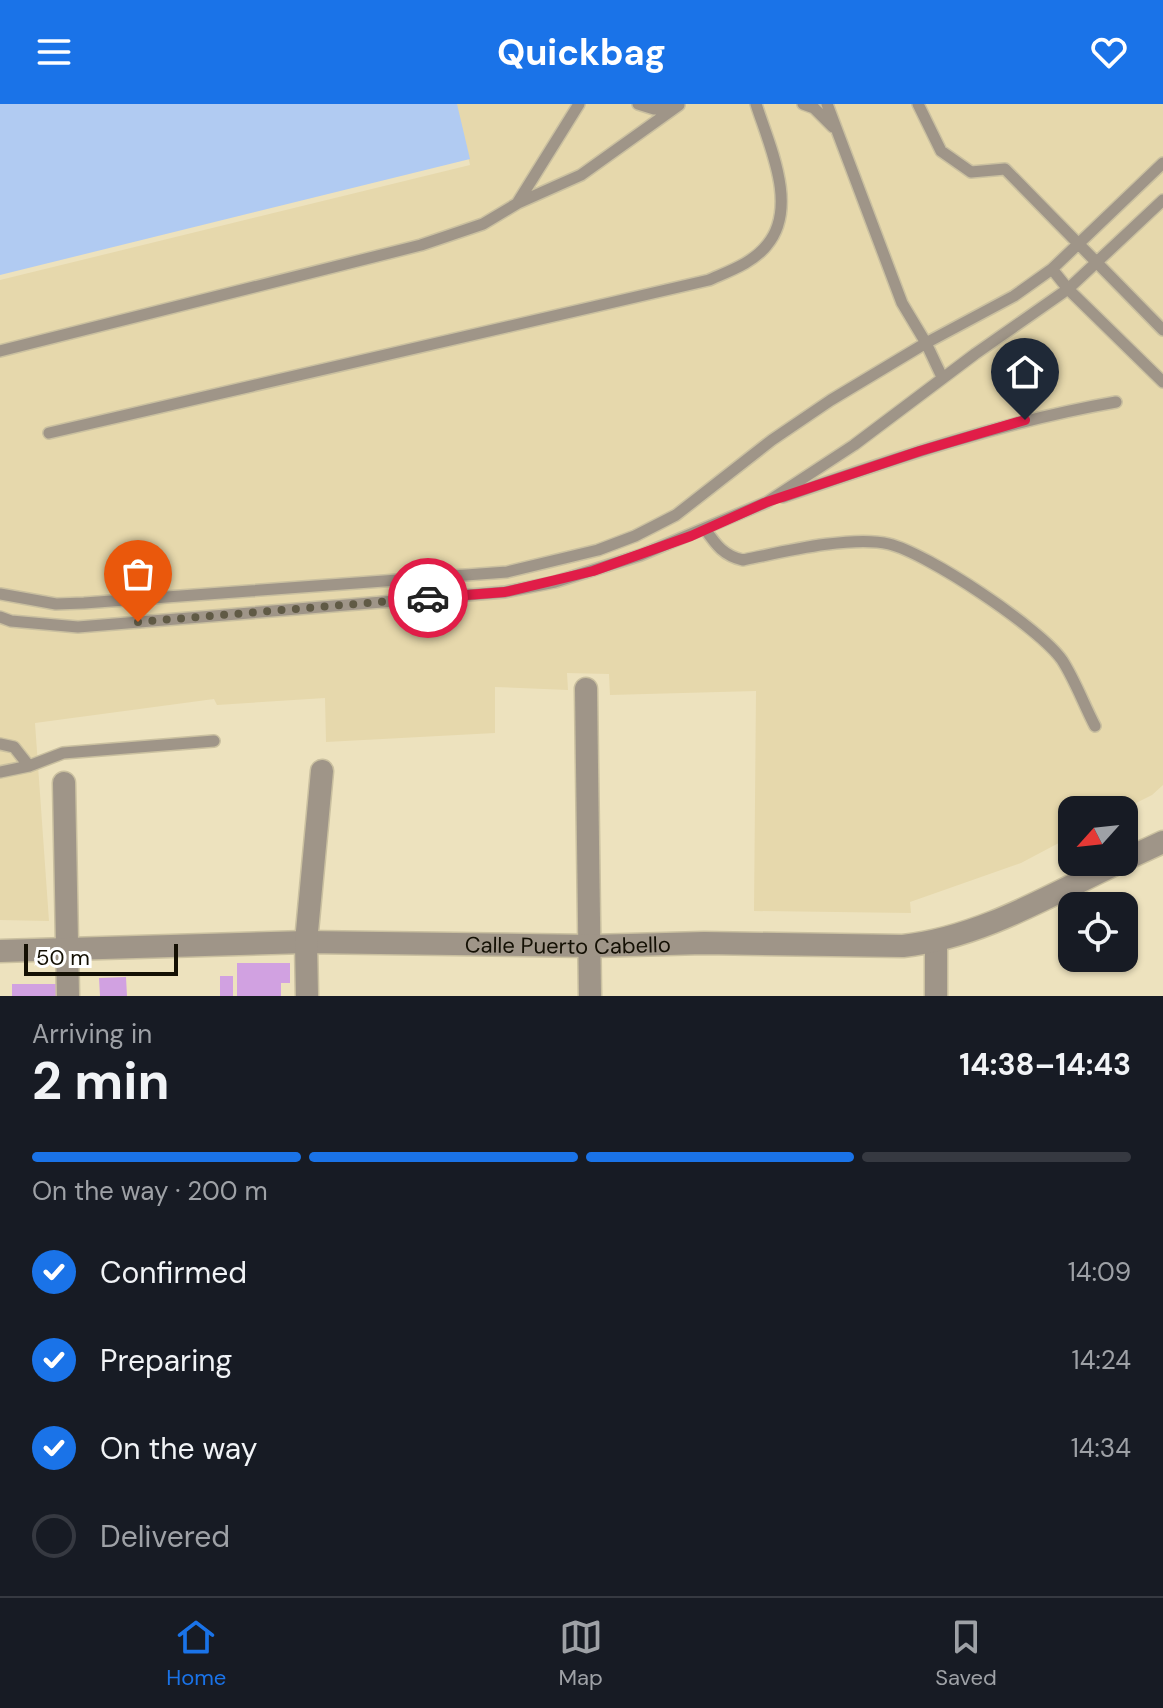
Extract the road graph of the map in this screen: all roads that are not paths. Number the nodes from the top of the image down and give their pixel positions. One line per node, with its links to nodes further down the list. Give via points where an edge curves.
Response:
1 (579, 104): 11 (lane)
2 (638, 104): 7 (lane, via 654,109)
3 (756, 104): 22 (lane, via 777,173 782,217 767,246 739,267 709,280)
4 (803, 104): 8 (lane)
5 (827, 104): 8 (lane)
6 (918, 104): 12 (lane, via 941,151 971,172 1005,169)
7 (680, 105): 11 (lane, via 581,175)
8 (835, 129): 17 (lane, via 902,303)
9 (1163, 163): 12 (lane)
10 (1163, 200): 13 (lane)
11 (518, 203): 18 (lane, via 483,224 421,245)
12 (1079, 243): 13 (lane); 14 (lane)
13 (1098, 263): 15 (lane); 16 (lane)
14 (1052, 269): 15 (lane); 17 (lane, via 1014,296)
15 (1068, 289): 19 (lane); 20 (lane)
16 (1163, 330)
17 (926, 343): 19 (lane); 25 (lane, via 772,440 676,515 635,536 507,572)
18 (0, 351)
19 (942, 377): 23 (lane, via 854,445)
20 (1163, 382)
21 (1116, 402): 23 (lane, via 979,432)
22 (49, 433)
23 (767, 502): 24 (lane)
24 (705, 529): 27 (lane, via 555,582); 30 (lane, via 715,545 743,560 857,541 890,544 924,560 1033,630 1061,659)
25 (410, 578): 26 (lane, via 84,603); 27 (lane)
26 (0, 594)
27 (409, 600): 28 (lane, via 78,627)
28 (0, 617)
29 (586, 689): 42 (street)
30 (1095, 726)
31 (214, 741): 33 (lane, via 63,753)
32 (0, 744): 33 (lane, via 20,751)
33 (29, 766): 35 (lane)
34 (322, 771): 40 (street)
35 (0, 772)
36 (64, 783): 43 (street)
37 (1163, 842): 38 (street, Calle Puerto Cabello)
38 (1138, 854)
39 (1092, 876): 41 (street, Calle Puerto Cabello, via 1005,919)
40 (306, 942): 42 (street, Calle Puerto Cabello); 43 (street, Calle Puerto Cabello); 46 (street)
41 (936, 943): 42 (street, Calle Puerto Cabello); 48 (street)
42 (591, 946): 47 (street)
43 (66, 950): 44 (street, Calle Puerto Cabello); 45 (street)
44 (0, 951)
45 (68, 996)
46 (307, 996)
47 (590, 996)
48 (936, 996)

